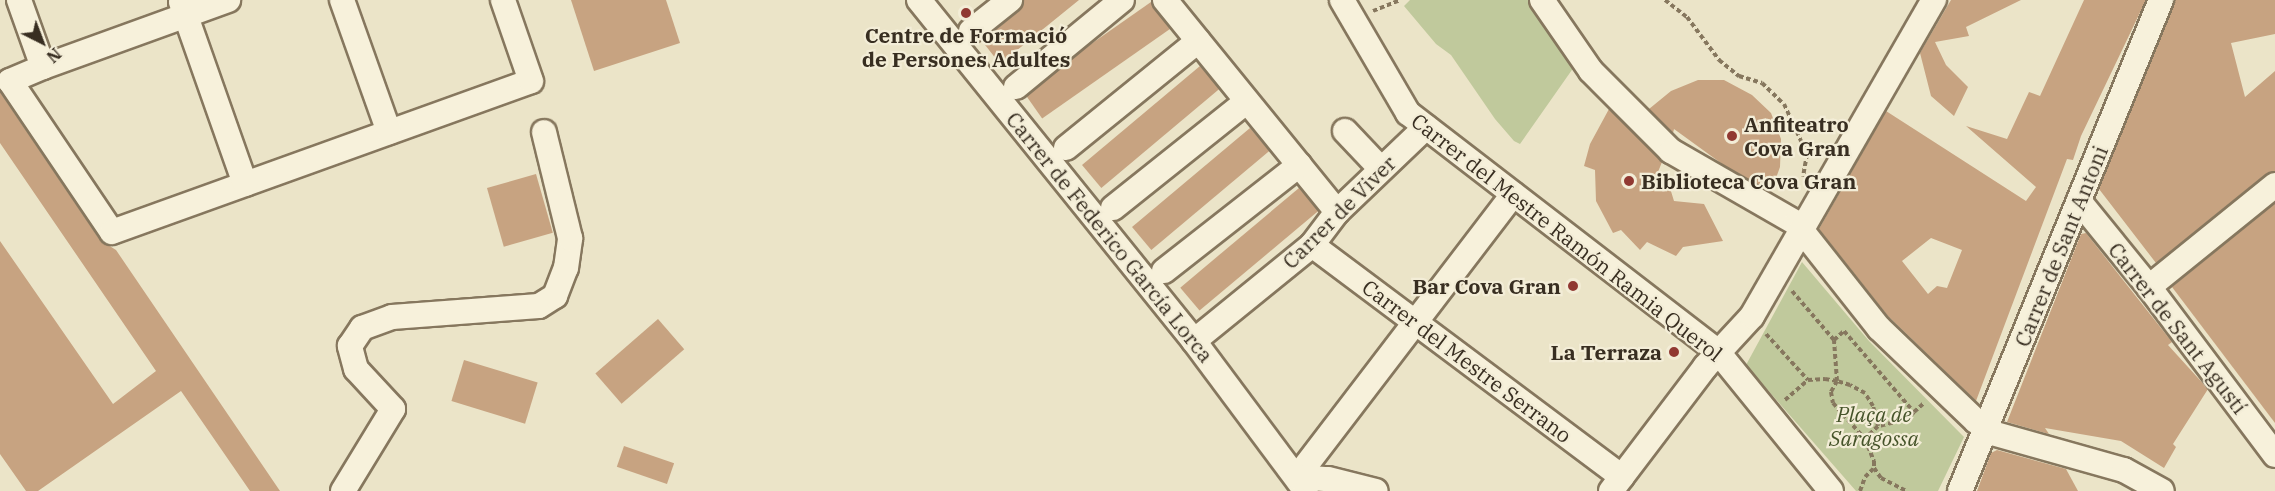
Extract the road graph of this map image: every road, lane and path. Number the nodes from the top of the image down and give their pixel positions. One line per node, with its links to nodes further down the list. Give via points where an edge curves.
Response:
1 (20, 0): 19 (street)
2 (228, 0): 15 (street)
3 (342, 0): 24 (street)
4 (503, 0): 24 (street, via 531,81)
5 (919, 0): 44 (street, Carrer de Federico García Lorca)
6 (1010, 0): 17 (street)
7 (1122, 0): 20 (street)
8 (1164, 0): 18 (street)
9 (1342, 0): 22 (street, Carrer del Mestre Ramón Ramia Querol, via 1408,113)
10 (1400, 0): 16 (path)
11 (1542, 0): 36 (street, via 1591,71 1671,152)
12 (1665, 0): 29 (path, via 1687,17 1719,60 1739,76 1762,83 1784,104 1807,154)
13 (2161, 0): 33 (street, Carrer de Sant Antoni)
14 (1932, 1): 36 (street)
15 (183, 8): 19 (street); 30 (street)
16 (1366, 14)
17 (971, 31)
18 (1198, 41): 21 (street); 26 (street)
19 (43, 67): 30 (street, via 10,81 112,232)
20 (1016, 87)
21 (1247, 101): 27 (street); 34 (street)
22 (1426, 127): 28 (street, Carrer de Viver); 32 (street, Carrer del Mestre Ramón Ramia Querol)
23 (1345, 131): 28 (street)
24 (389, 132): 30 (street)
25 (544, 132): 56 (street, via 570,238 566,268 555,296 539,306 392,317 362,328 350,346 356,369 393,409)
26 (1066, 148)
27 (1299, 165): 35 (street); 38 (street)
28 (1381, 169): 35 (street, Carrer de Viver)
29 (1803, 181)
30 (245, 184)
31 (2275, 185): 40 (street)
32 (1513, 194): 41 (street); 45 (street, Carrer del Mestre Ramón Ramia Querol)
33 (2079, 201): 40 (street, Carrer de Sant Agustí); 50 (street, Carrer de Sant Antoni)
34 (1113, 208)
35 (1337, 212): 37 (street, Carrer de Viver)
36 (1802, 230): 45 (street, via 1752,316); 50 (street, via 1879,328)
37 (1312, 245): 41 (street, Carrer del Mestre Serrano); 44 (street, Carrer de Viver)
38 (1164, 271)
39 (1789, 286): 43 (path)
40 (2149, 287): 52 (street, Carrer de Sant Agustí)
41 (1414, 321): 54 (street); 55 (street, Carrer del Mestre Serrano)
42 (1760, 327): 46 (path)
43 (1834, 340): 47 (path); 49 (path, via 1844,331 1914,412 1907,418)
44 (1194, 341): 54 (street, Carrer de Federico García Lorca)
45 (1718, 352): 55 (street); 58 (street, Carrer del Mestre Ramón Ramia Querol)
46 (1808, 380): 47 (path); 48 (path)
47 (1837, 381): 49 (path, via 1865,393); 51 (path, via 1831,392 1833,404)
48 (1782, 402)
49 (1878, 426): 51 (path)
50 (1986, 428): 61 (street, Carrer de Sant Antoni); 62 (street, via 2124,470)
51 (1865, 439): 53 (path)
52 (2275, 455)
53 (1874, 468): 59 (path, via 1865,477); 60 (path, via 1881,478)
54 (1301, 484): 57 (street, via 1328,479)
55 (1616, 484)
56 (343, 491)
57 (1376, 491)
58 (1831, 491)
59 (1860, 491)
60 (1907, 491)
61 (1960, 491)
62 (2162, 491)

